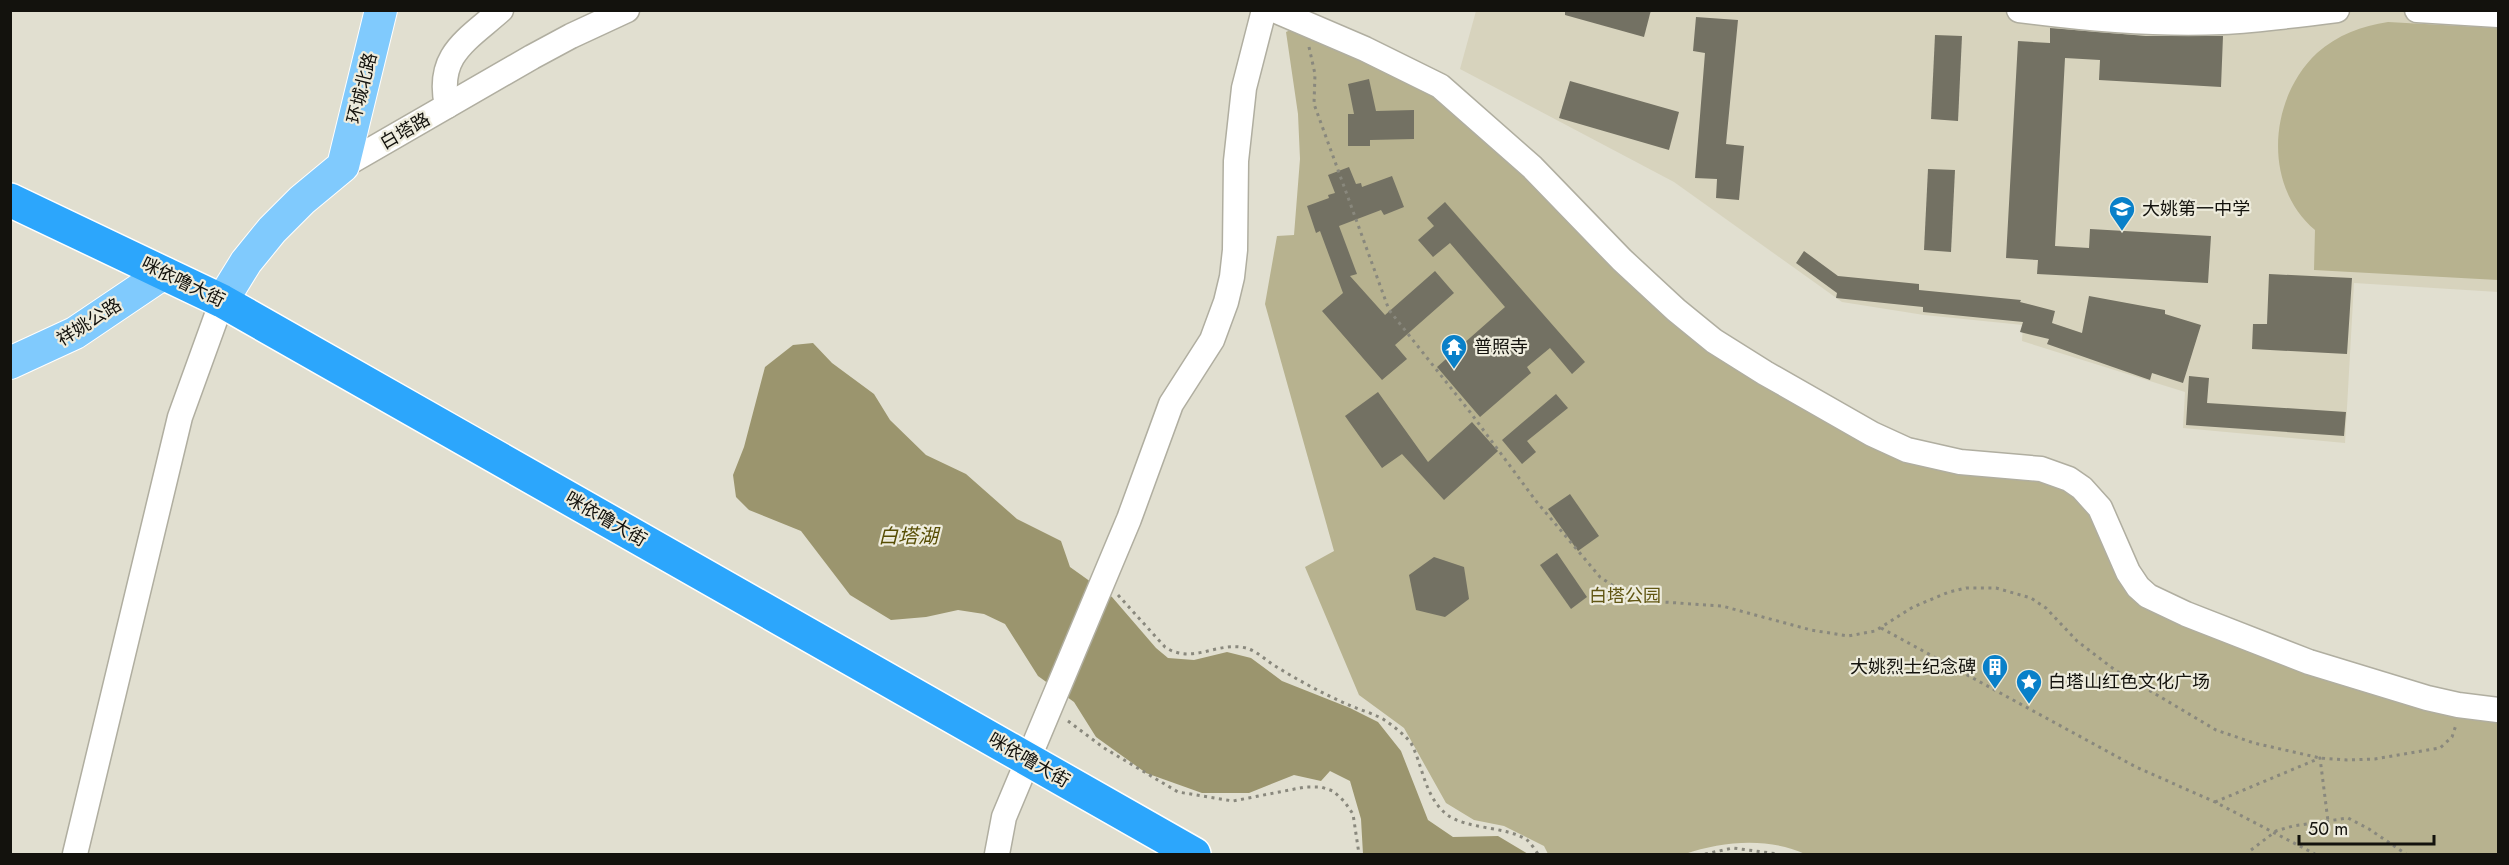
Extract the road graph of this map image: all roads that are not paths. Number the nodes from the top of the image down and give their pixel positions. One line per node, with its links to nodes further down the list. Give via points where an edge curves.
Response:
1 (381, 10): 11 (main road, 环城北路)
2 (501, 10): 10 (street, via 450,60 444,79)
3 (627, 10): 10 (street, 白塔路)
4 (1264, 10): 17 (street, via 1244,88 1236,161 1235,250 1226,302 1212,340 1171,404 1129,519)
5 (1274, 10): 16 (street, via 1440,86 1532,167 1676,310 1714,341 1765,373 1907,450 1960,462 2041,469 2069,479 2100,508 2138,587 2165,605 2309,662 2458,705)
6 (2019, 10): 7 (street, via 2192,23 2248,21)
7 (2337, 10)
8 (2417, 10): 9 (street)
9 (2499, 15)
10 (447, 106): 11 (street, 白塔路)
11 (343, 166): 14 (main road, 白塔路, via 272,230)
12 (10, 200): 13 (highway, 咪依噜大街)
13 (165, 273): 14 (highway, 咪依噜大街); 15 (main road, 祥姚公路, via 75,333)
14 (222, 301): 17 (highway, 咪依噜大街); 18 (street, via 180,417)
15 (10, 363)
16 (2499, 710)
17 (1027, 759): 19 (street, via 1004,817); 20 (highway, 咪依噜大街)
18 (75, 855)
19 (997, 855)
20 (1194, 855)

